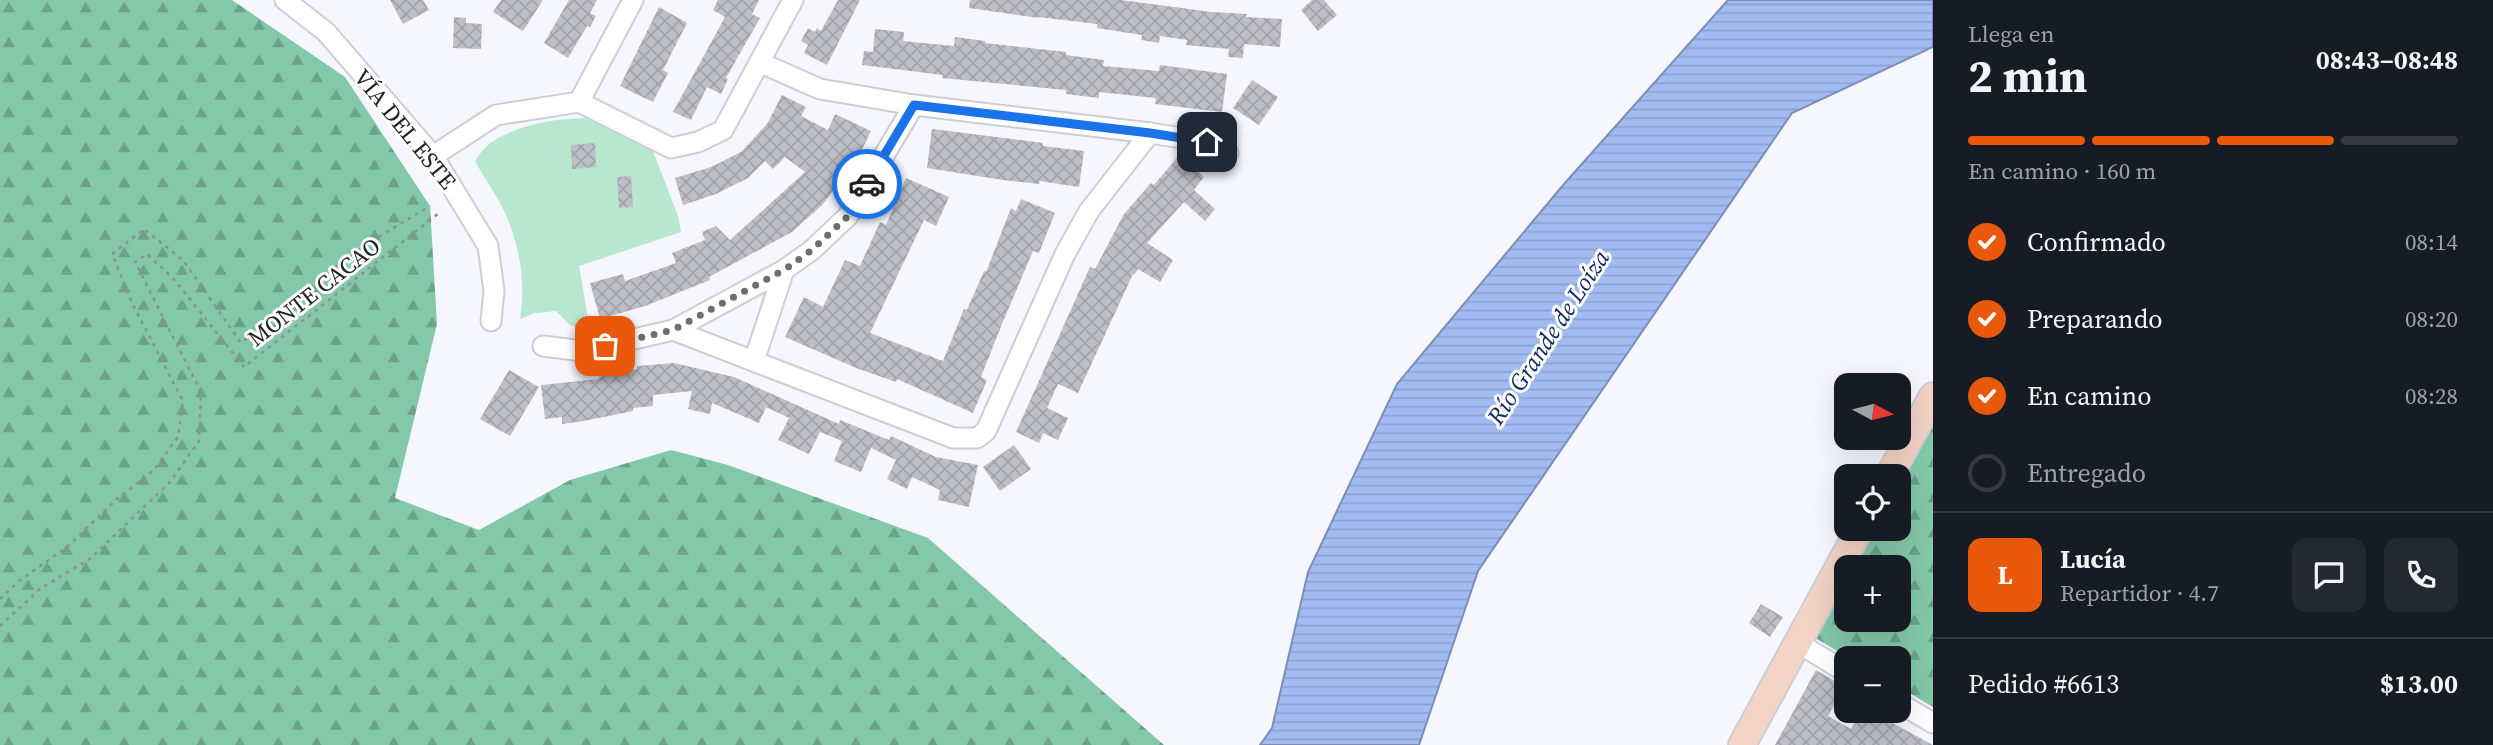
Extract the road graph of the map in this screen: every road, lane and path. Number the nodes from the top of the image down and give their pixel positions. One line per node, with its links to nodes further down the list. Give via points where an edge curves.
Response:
1 (285, 0): 9 (street, VÍA DEL ESTE, via 326,32)
2 (633, 0): 5 (street)
3 (793, 0): 4 (street)
4 (761, 63): 5 (street, via 723,130 671,148); 6 (street, via 820,89)
5 (579, 102): 9 (street, via 496,115)
6 (914, 105): 7 (street); 12 (street, via 848,216)
7 (1150, 133): 8 (street, via 1207,142); 16 (street, via 1077,232 986,431 977,438 953,438)
8 (1228, 153)
9 (433, 156): 13 (street, VÍA DEL ESTE, via 488,246 494,291)
10 (430, 206): 20 (path, via 370,242 241,343 183,260 144,229 112,254 183,401 178,436 153,471)
11 (439, 213): 21 (path, MONTE CACAO, via 244,368 173,278 147,254 135,262 201,392 199,441 170,482 91,558 40,589)
12 (784, 270): 14 (street); 16 (street)
13 (491, 321)
14 (673, 330): 15 (street, via 583,352); 16 (street)
15 (542, 346)
16 (754, 361)
17 (1933, 396): 18 (street)
18 (1896, 464)
19 (1853, 541): 22 (street)
20 (0, 599)
21 (0, 626)
22 (1798, 643): 23 (street); 26 (street)
23 (1834, 665)
24 (1911, 710): 25 (street)
25 (1933, 723)
26 (1742, 745)

